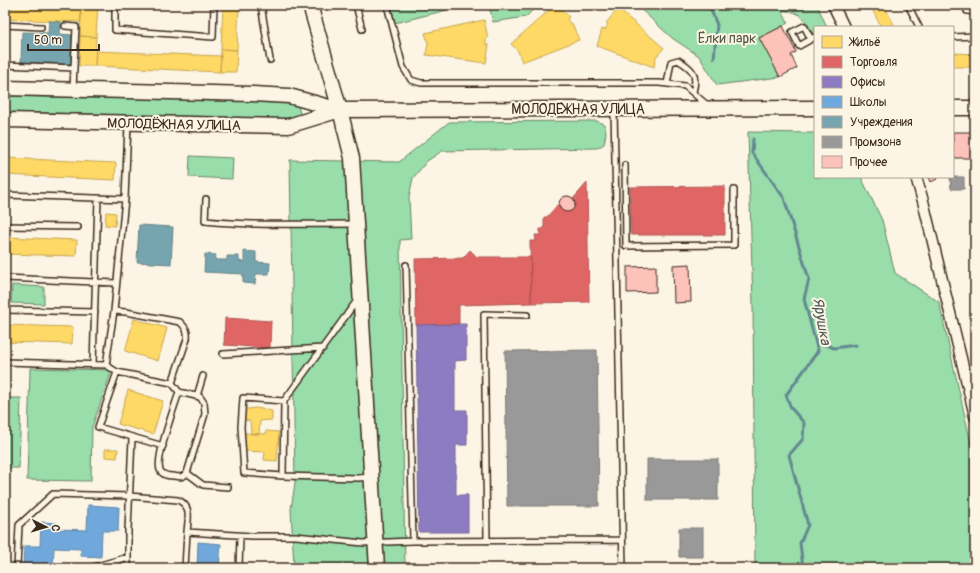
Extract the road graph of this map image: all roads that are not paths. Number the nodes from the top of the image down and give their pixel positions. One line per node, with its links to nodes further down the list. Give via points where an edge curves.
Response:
1 (115, 5): 2 (lane, via 115,30 213,37)
2 (214, 5)
3 (261, 5): 19 (lane)
4 (310, 5): 31 (main road)
5 (356, 5): 16 (lane)
6 (387, 5): 22 (lane, via 403,67 413,81)
7 (833, 5): 13 (street)
8 (908, 5): 14 (lane)
9 (967, 12): 10 (lane)
10 (975, 12)
11 (5, 25): 15 (lane)
12 (65, 26): 21 (lane, via 76,27)
13 (840, 26)
14 (918, 26)
15 (41, 28)
16 (362, 29)
17 (975, 36): 18 (lane)
18 (954, 37)
19 (270, 60)
20 (5, 65): 21 (lane)
21 (74, 68): 24 (lane)
22 (667, 84): 25 (lane, via 685,86); 25 (lane, via 671,62 678,60 688,66 694,74 696,81)
23 (5, 88): 24 (main road, МОЛОДЁЖНАЯ УЛИЦА)
24 (73, 89): 31 (main road, МОЛОДЁЖНАЯ УЛИЦА, via 289,96)
25 (692, 92): 30 (lane)
26 (814, 108): 30 (main road, МОЛОДЁЖНАЯ УЛИЦА)
27 (954, 108): 28 (main road)
28 (975, 108)
29 (614, 109): 30 (main road, МОЛОДЁЖНАЯ УЛИЦА); 31 (main road, МОЛОДЁЖНАЯ УЛИЦА); 74 (lane)
30 (710, 109)
31 (340, 110): 33 (main road, МОЛОДЁЖНАЯ УЛИЦА, via 288,126); 41 (main road, via 352,158)
32 (5, 120): 33 (main road, МОЛОДЁЖНАЯ УЛИЦА)
33 (128, 123): 39 (lane)
34 (625, 165): 36 (lane, via 626,246 734,245)
35 (916, 178): 64 (street)
36 (734, 190)
37 (5, 195): 38 (lane)
38 (98, 198): 39 (lane); 46 (lane)
39 (125, 199): 47 (lane)
40 (206, 199): 41 (lane, via 205,221 291,226)
41 (356, 224): 48 (main road)
42 (5, 226): 43 (lane)
43 (78, 227)
44 (406, 265): 75 (lane)
45 (5, 278): 46 (lane)
46 (96, 282): 47 (lane); 51 (lane)
47 (116, 283): 50 (lane)
48 (360, 295): 53 (lane); 69 (main road)
49 (5, 310): 51 (lane)
50 (114, 311): 57 (lane); 60 (lane, via 180,322 185,327 188,332 187,339)
51 (95, 312): 56 (lane)
52 (527, 315): 76 (lane, via 484,314)
53 (323, 348): 54 (lane); 63 (lane)
54 (223, 354)
55 (5, 362): 56 (lane)
56 (93, 365): 57 (lane)
57 (106, 366): 58 (lane)
58 (117, 372): 60 (lane); 65 (lane, via 98,427)
59 (203, 376): 62 (lane)
60 (172, 383): 61 (lane)
61 (179, 392): 62 (lane); 66 (lane)
62 (197, 396): 67 (lane, via 204,403 204,414)
63 (284, 401): 68 (lane); 68 (lane, via 243,398 241,427 244,473)
64 (975, 416)
65 (132, 438): 66 (lane); 71 (lane)
66 (163, 446): 67 (lane, via 159,461 162,473 179,477)
67 (187, 472): 70 (lane, via 203,485)
68 (283, 476): 69 (lane)
69 (371, 477): 77 (main road)
70 (228, 487)
71 (129, 496): 72 (lane, via 178,500 184,503 188,509); 78 (lane); 79 (lane, via 53,494 19,525)
72 (187, 532): 73 (lane); 82 (lane)
73 (240, 536): 77 (lane, via 296,536); 83 (lane)
74 (622, 540): 76 (lane); 85 (lane)
75 (412, 541): 76 (lane); 77 (lane)
76 (487, 541)
77 (376, 544): 84 (main road)
78 (128, 556): 80 (lane); 81 (lane)
79 (16, 568)
80 (90, 568)
81 (128, 568)
82 (185, 568)
83 (239, 568)
84 (377, 568)
85 (623, 568)

